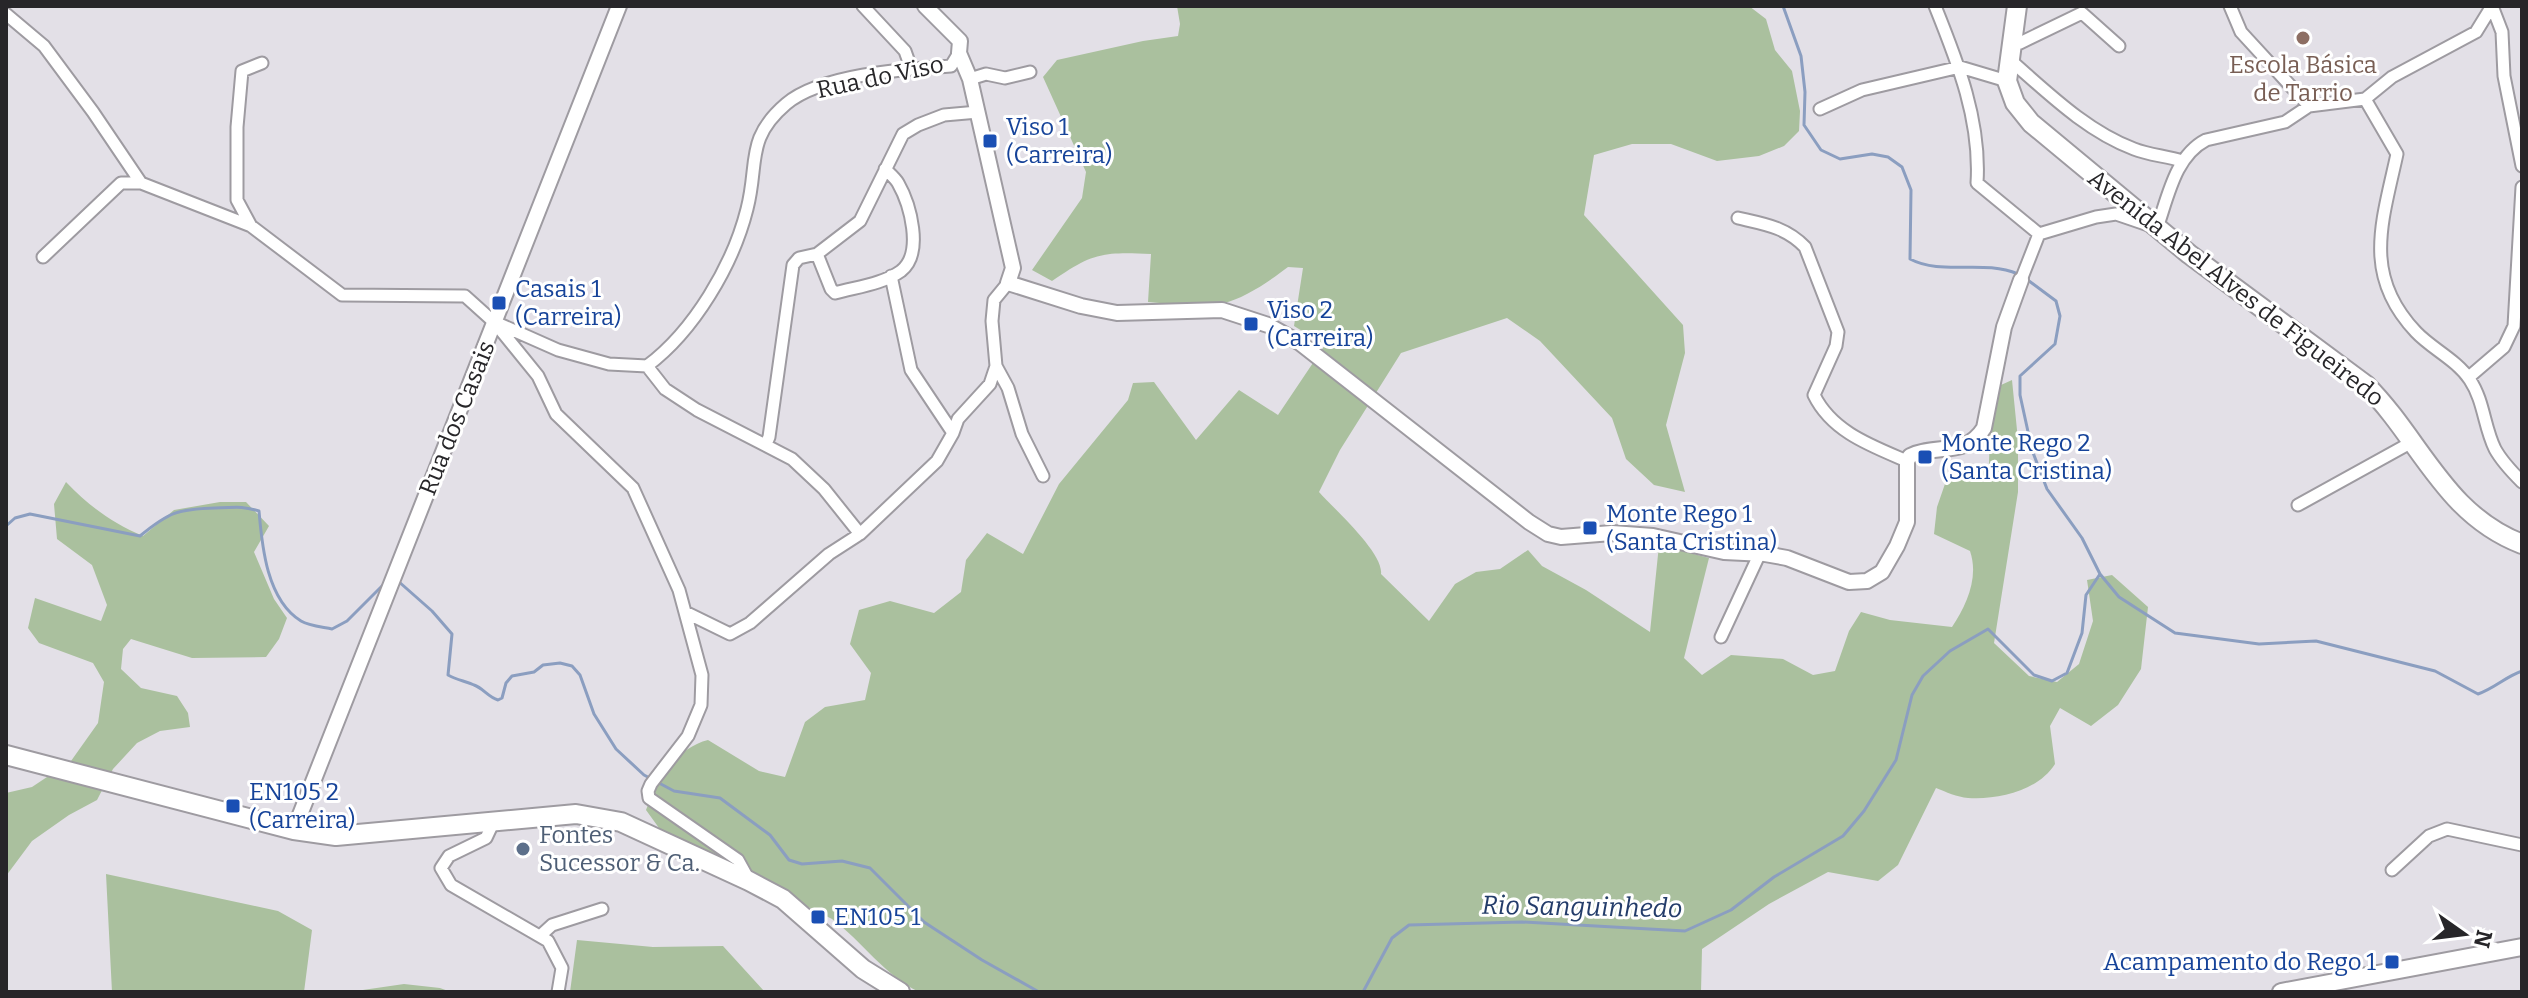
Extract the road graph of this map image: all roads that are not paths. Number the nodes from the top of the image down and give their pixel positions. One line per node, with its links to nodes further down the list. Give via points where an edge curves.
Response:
1 (619, 6): 36 (street, Rua dos Casais)
2 (863, 6): 14 (street, via 905,51)
3 (925, 6): 11 (street, via 960,41)
4 (1935, 6): 13 (street)
5 (2017, 6): 10 (main road)
6 (2230, 6): 19 (street, via 2241,32)
7 (2492, 6): 18 (street, via 2476,32 2392,77); 23 (street, via 2502,32 2504,76)
8 (6, 14): 25 (street, via 44,46)
9 (2119, 46): 10 (street, via 2082,13)
10 (2011, 50): 17 (main road); 22 (street, via 2059,103 2097,130 2135,150)
11 (959, 53): 14 (street, Rua do Viso, via 951,66); 16 (street)
12 (262, 63): 28 (street, via 242,71 237,127 237,200)
13 (1960, 67): 17 (street); 20 (street, via 1862,90); 30 (street, via 1977,137 1977,183)
14 (911, 68): 37 (street, Rua do Viso, via 823,84 787,103 757,138 748,207 699,312 667,351)
15 (1030, 72): 16 (street)
16 (970, 79): 21 (street)
17 (2007, 81): 29 (main road, Avenida Abel Alves de Figueiredo, via 2031,123)
18 (2365, 99): 19 (street); 39 (street, via 2397,154 2380,266 2387,293 2415,331)
19 (2309, 106): 22 (street, via 2285,122 2206,140)
20 (1820, 109)
21 (978, 112): 24 (street, via 944,115 903,134); 35 (street, via 1013,268)
22 (2182, 161): 29 (street)
23 (2522, 166)
24 (885, 169): 31 (street, via 860,221); 33 (street, via 898,182 914,239 904,269)
25 (141, 183): 28 (street); 32 (street, via 121,183)
26 (2522, 187): 39 (street, via 2514,326 2504,347)
27 (1738, 218): 43 (street, via 1779,227 1805,247 1838,332 1814,395 1820,407 1858,440)
28 (251, 226): 36 (street, via 342,295 465,296)
29 (2157, 228): 30 (street, via 2116,214); 41 (main road, Avenida Abel Alves de Figueiredo, via 2366,385)
30 (2039, 234): 34 (street)
31 (817, 254): 33 (street, via 835,293); 42 (street, via 793,265)
32 (43, 257)
33 (891, 276): 40 (street, via 911,370)
34 (2023, 276): 43 (street, via 2004,327 1984,428 1976,440 1960,448 1914,454)
35 (1008, 283): 38 (street, via 994,300); 49 (street, via 1117,313 1222,310 1268,325 1300,343 1548,534 1653,536 1724,552)
36 (495, 323): 37 (street, via 558,350 609,364); 50 (street, via 538,376 556,414 633,488); 54 (street, Rua dos Casais)
37 (647, 366): 42 (street, via 665,389 697,410)
38 (996, 366): 40 (street, via 990,384 958,419); 44 (street)
39 (2469, 377): 45 (street, via 2495,448)
40 (953, 433): 47 (street, via 937,461)
41 (2412, 442): 46 (street); 48 (main road, Avenida Abel Alves de Figueiredo, via 2473,517)
42 (766, 444): 47 (street, via 792,459 824,489)
43 (1907, 461): 49 (street, via 1907,522 1882,572 1867,581 1849,582)
44 (1043, 476)
45 (2522, 482)
46 (2298, 505)
47 (860, 534): 50 (street, via 730,634)
48 (2522, 544)
49 (1760, 553): 51 (street)
50 (685, 612): 57 (street, via 702,675 701,705 688,736 653,782 649,798 738,860)
51 (1721, 637)
52 (6, 755): 54 (main road)
53 (494, 821): 54 (main road, via 336,836); 57 (main road, via 576,814 621,822); 59 (street, via 486,838 449,856 441,868 451,885)
54 (294, 830)
55 (2522, 845): 56 (street, via 2447,829 2429,836)
56 (2392, 870)
57 (749, 881): 62 (main road, via 783,899 863,969)
58 (602, 909): 59 (street, via 552,925)
59 (540, 936): 61 (street, via 562,968)
60 (2522, 947): 63 (main road)
61 (558, 992)
62 (900, 992)
63 (2281, 992)

